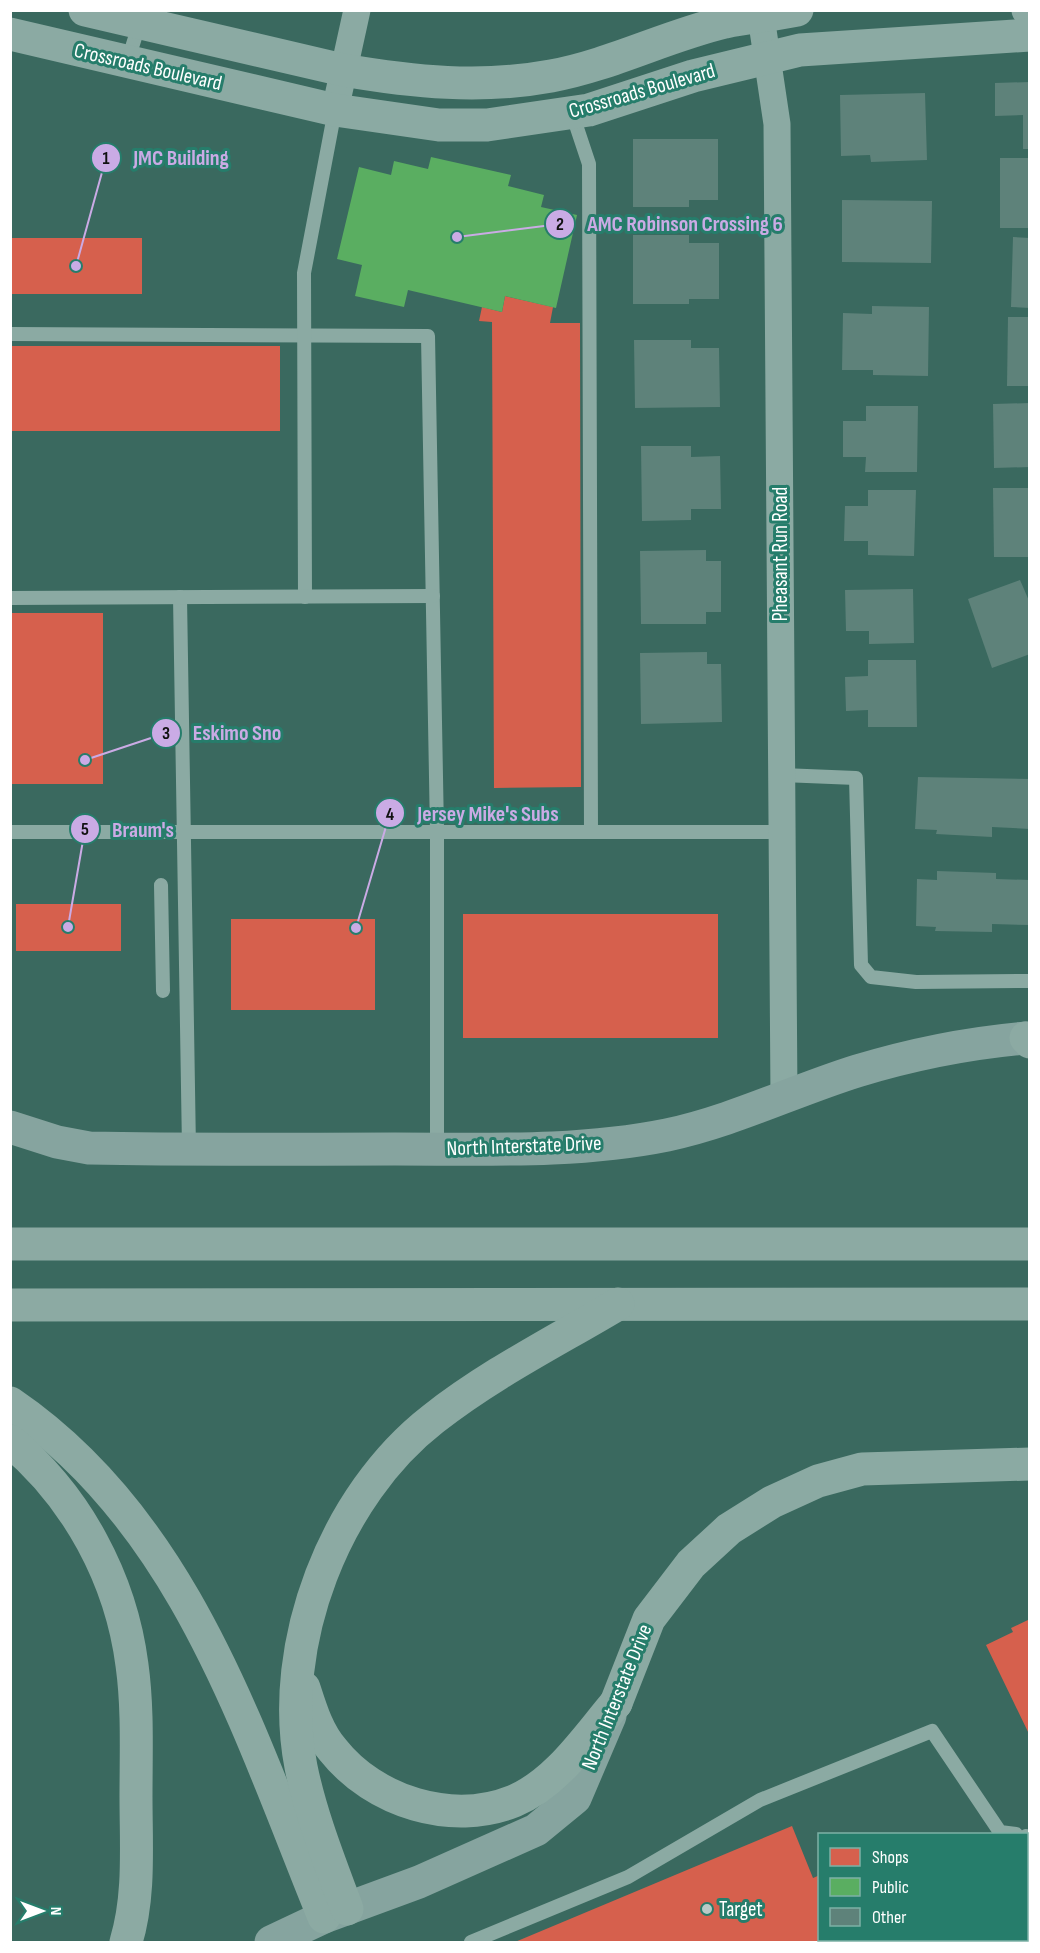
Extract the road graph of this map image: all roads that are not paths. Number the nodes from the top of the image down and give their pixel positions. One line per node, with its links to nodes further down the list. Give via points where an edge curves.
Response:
1 (85, 10): 5 (street, Crossroads Boulevard)
2 (357, 10): 10 (street)
3 (797, 10): 4 (street, Crossroads Boulevard)
4 (761, 14): 8 (street, Pheasant Run Road); 10 (street, Crossroads Boulevard, via 578,71 540,78 460,84)
5 (140, 22): 9 (lane); 10 (street, Crossroads Boulevard)
6 (10, 34): 9 (street, Crossroads Boulevard)
7 (1029, 35): 8 (street, Crossroads Boulevard, via 812,49)
8 (767, 58): 12 (street, Crossroads Boulevard); 19 (street, Pheasant Run Road, via 777,124)
9 (127, 63): 11 (street, Crossroads Boulevard)
10 (343, 70): 11 (street)
11 (335, 110): 12 (street, Crossroads Boulevard, via 439,125 487,125); 14 (lane, via 304,273)
12 (572, 113): 23 (lane, via 589,164)
13 (10, 334): 14 (lane)
14 (303, 334): 15 (lane, via 428,336); 17 (lane)
15 (433, 596): 17 (lane); 22 (lane)
16 (180, 597): 17 (lane); 18 (lane); 20 (lane)
17 (305, 597)
18 (10, 598)
19 (782, 775): 24 (street, Pheasant Run Road); 26 (lane, via 856,778 861,965 871,977 916,982)
20 (184, 831): 21 (lane); 22 (lane); 31 (lane)
21 (10, 832)
22 (437, 832): 23 (lane); 32 (lane)
23 (591, 832): 24 (lane)
24 (783, 832): 29 (street, Pheasant Run Road)
25 (161, 885): 27 (lane)
26 (1029, 981)
27 (163, 991)
28 (1029, 1039): 29 (main road, North Interstate Drive, via 977,1042 928,1052 855,1071)
29 (784, 1098): 32 (main road, North Interstate Drive, via 702,1126 602,1145)
30 (10, 1126): 31 (main road, North Interstate Drive, via 89,1148)
31 (189, 1149): 32 (main road, North Interstate Drive)
32 (437, 1149)
33 (10, 1244): 34 (highway)
34 (1029, 1244)
35 (619, 1303): 36 (highway); 37 (highway); 41 (highway, via 484,1383 432,1419 394,1456 356,1506 334,1545 310,1606)
36 (1029, 1304)
37 (10, 1305)
38 (10, 1403): 44 (highway, via 48,1430 112,1494 187,1600)
39 (10, 1441): 45 (highway, via 78,1516 100,1555 120,1609 132,1665 135,1716 136,1877 132,1924)
40 (1029, 1464): 42 (street, North Interstate Drive, via 862,1469 772,1502 729,1529 677,1582 649,1619)
41 (298, 1671): 42 (highway, via 313,1717 332,1749 357,1776 385,1794 447,1810 477,1810 515,1800 554,1775); 44 (highway, via 296,1720 301,1766)
42 (616, 1703): 44 (main road, North Interstate Drive, via 575,1798 536,1830 419,1882)
43 (1008, 1833): 47 (lane, via 1000,1832 932,1731 759,1800 628,1877)
44 (336, 1913): 46 (main road, North Interstate Drive)
45 (126, 1942)
46 (271, 1942)
47 (471, 1942)

